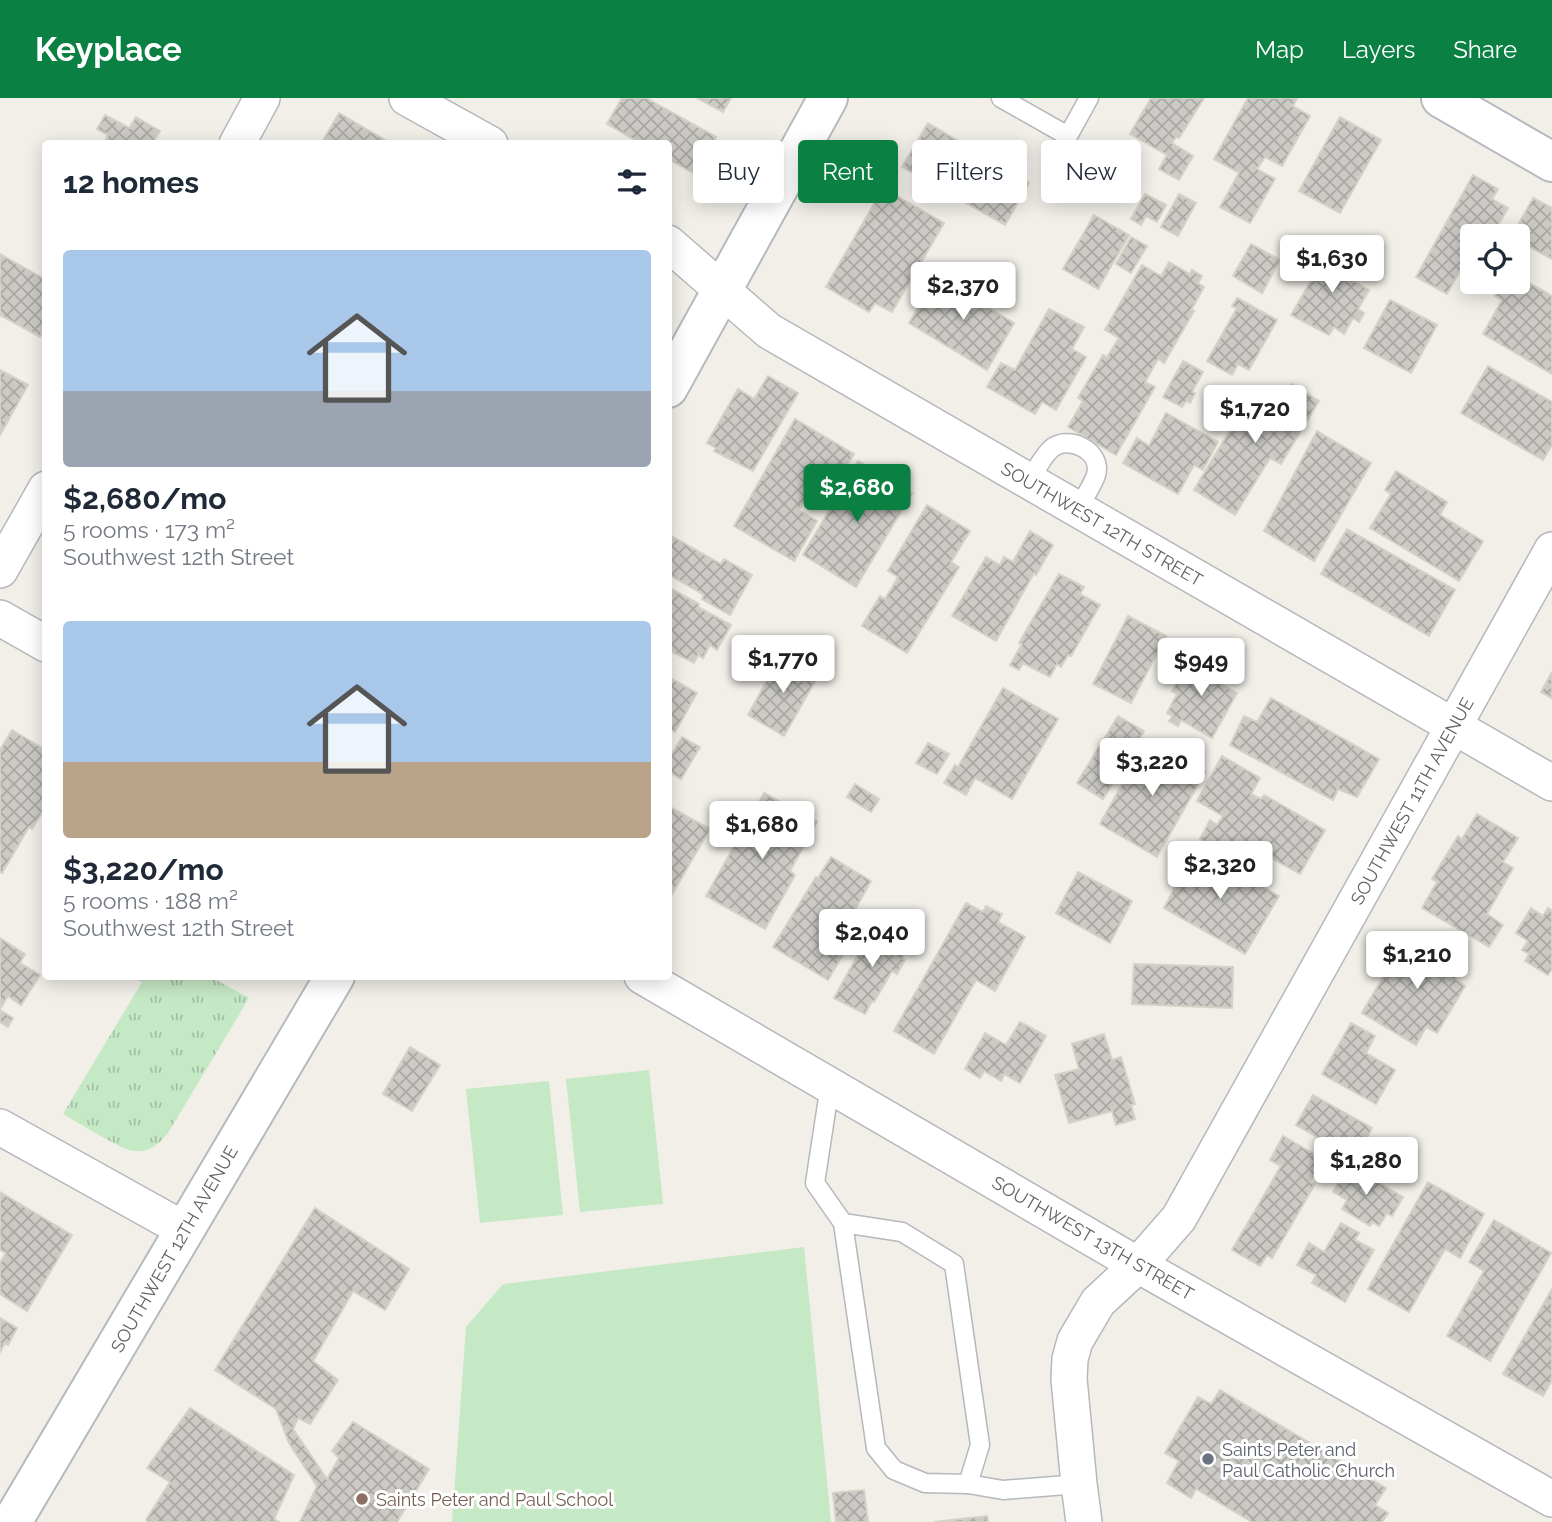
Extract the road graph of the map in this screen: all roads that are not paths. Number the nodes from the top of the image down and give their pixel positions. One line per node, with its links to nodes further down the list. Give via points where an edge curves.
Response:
1 (262, 98): 7 (street)
2 (407, 98): 8 (street)
3 (828, 98): 11 (main road)
4 (1001, 98): 5 (lane, via 1068,136)
5 (1089, 98)
6 (1441, 98): 9 (main road)
7 (239, 140)
8 (482, 140)
9 (1552, 162)
10 (672, 246): 11 (street, SOUTHWEST 12TH STREET)
11 (723, 290): 12 (main road); 13 (street, SOUTHWEST 12TH STREET, via 769,331)
12 (672, 380)
13 (1029, 481): 15 (street, SOUTHWEST 12TH STREET); 15 (lane, via 1051,449 1063,442 1076,444 1097,463)
14 (42, 496): 17 (street)
15 (1078, 509): 20 (street, SOUTHWEST 12TH STREET)
16 (1552, 550): 20 (street, SOUTHWEST 11TH AVENUE)
17 (0, 570)
18 (0, 618): 19 (street)
19 (42, 642)
20 (1453, 727): 21 (street, SOUTHWEST 12TH STREET); 28 (street, SOUTHWEST 11TH AVENUE, via 1179,1218)
21 (1552, 783)
22 (333, 980): 27 (main road, SOUTHWEST 12TH AVENUE)
23 (649, 980): 24 (street, SOUTHWEST 13TH STREET)
24 (830, 1084): 26 (lane, via 815,1183); 28 (street, SOUTHWEST 13TH STREET)
25 (0, 1127): 27 (street)
26 (843, 1223): 29 (lane, via 876,1448 894,1470 925,1483); 29 (lane, via 902,1232 954,1264 980,1445)
27 (185, 1230): 32 (main road, SOUTHWEST 12TH AVENUE)
28 (1138, 1265): 30 (street, SOUTHWEST 11TH AVENUE, via 1098,1302 1070,1359); 31 (street, SOUTHWEST 13TH STREET)
29 (968, 1484): 30 (lane, via 1003,1490)
30 (1079, 1484): 33 (street, SOUTHWEST 11TH AVENUE)
31 (1550, 1498)
32 (12, 1522)
33 (1084, 1522)

